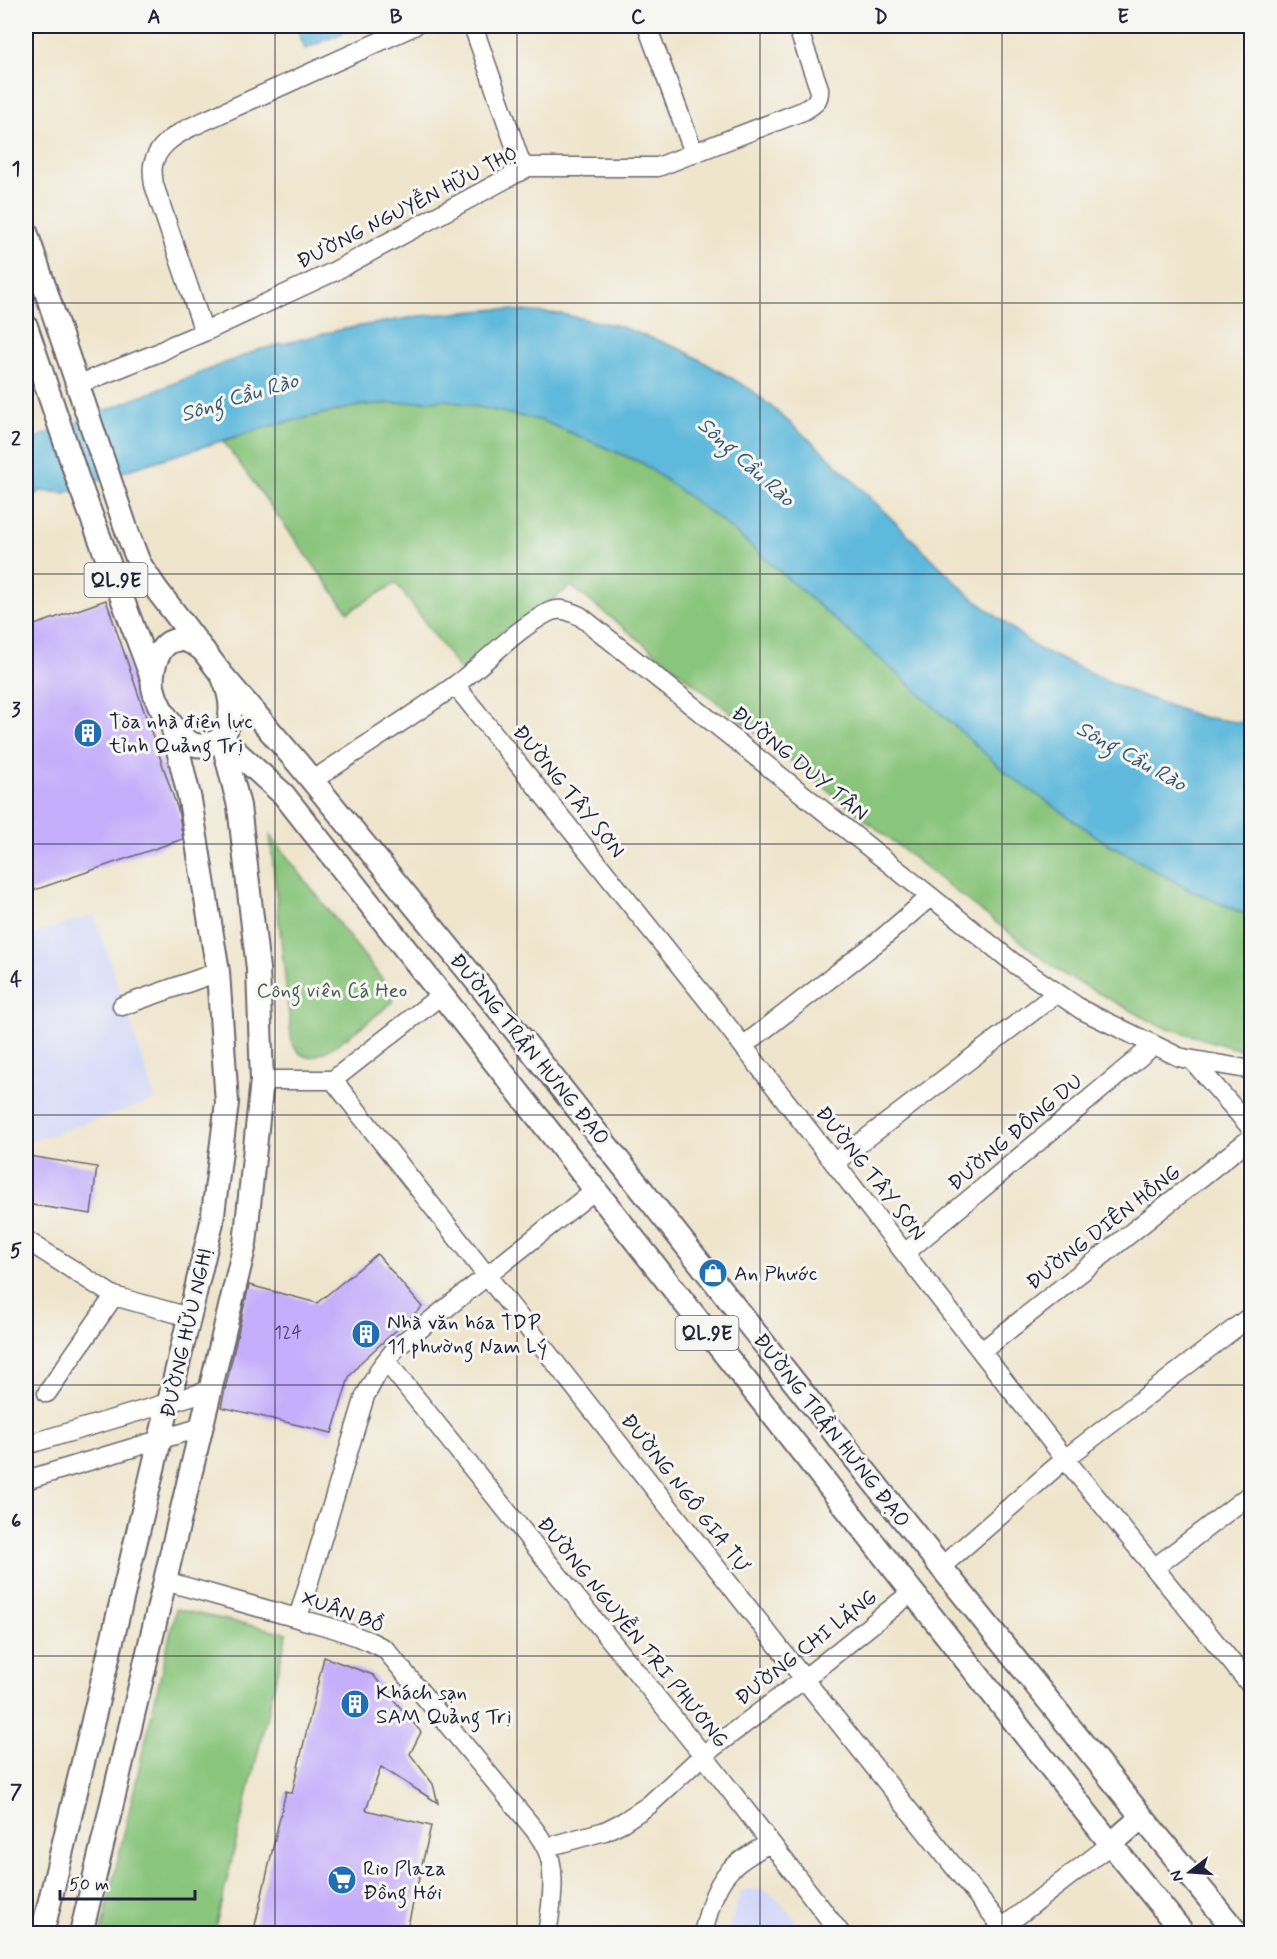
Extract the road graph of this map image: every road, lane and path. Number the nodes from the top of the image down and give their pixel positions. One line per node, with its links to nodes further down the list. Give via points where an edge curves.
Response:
1 (414, 26): 9 (street, via 190,127 174,136 157,155 154,185)
2 (473, 26): 6 (street, via 521,163)
3 (647, 26): 5 (street)
4 (797, 26): 5 (street, ĐƯỜNG NGUYỄN HỮU THỌ, via 819,88 814,105)
5 (694, 153): 6 (street, ĐƯỜNG NGUYỄN HỮU THỌ, via 658,167)
6 (528, 167): 9 (street, ĐƯỜNG NGUYỄN HỮU THỌ, via 333,272)
7 (26, 232): 10 (main road, QL.9E)
8 (26, 326): 13 (main road, QL.9E, via 79,483)
9 (204, 332): 10 (street, ĐƯỜNG NGUYỄN HỮU THỌ)
10 (80, 395): 11 (main road, ĐƯỜNG TRẦN HƯNG ĐẠO / QL.9E, via 139,563)
11 (205, 652): 12 (main road, ĐƯỜNG TRẦN HƯNG ĐẠO); 13 (main road, via 192,642 172,642 159,652)
12 (222, 675): 16 (main road, ĐƯỜNG TRẦN HƯNG ĐẠO, via 231,700 231,714); 17 (main road, ĐƯỜNG TRẦN HƯNG ĐẠO / QL.9E)
13 (152, 678): 15 (main road, via 158,702)
14 (455, 685): 17 (street, ĐƯỜNG DUY TÂN); 18 (street, ĐƯỜNG DUY TÂN, via 549,613 568,610); 25 (street, ĐƯỜNG TÂY SƠN)
15 (172, 724): 16 (main road, via 195,745); 19 (main road, ĐƯỜNG HỮU NGHỊ, via 190,800)
16 (222, 739): 22 (main road, ĐƯỜNG TRẦN HƯNG ĐẠO / QL.9E, via 284,795); 28 (main road, ĐƯỜNG HỮU NGHỊ, via 240,815 258,969)
17 (312, 781): 20 (main road, ĐƯỜNG TRẦN HƯNG ĐẠO / QL.9E)
18 (930, 897): 21 (street, ĐƯỜNG DUY TÂN, via 987,944); 25 (street)
19 (218, 972): 23 (street); 39 (main road, ĐƯỜNG HỮU NGHỊ, via 227,1103 212,1222)
20 (469, 972): 22 (main road); 51 (main road, ĐƯỜNG TRẦN HƯNG ĐẠO / QL.9E)
21 (1057, 993): 24 (street, ĐƯỜNG DUY TÂN, via 1082,1010); 32 (street)
22 (440, 996): 29 (street); 33 (main road, ĐƯỜNG TRẦN HƯNG ĐẠO / QL.9E)
23 (122, 1006)
24 (1154, 1045): 26 (street, ĐƯỜNG DUY TÂN); 35 (street, ĐƯỜNG ĐÔNG DU)
25 (743, 1046): 32 (street, ĐƯỜNG TÂY SƠN)
26 (1185, 1058): 27 (street); 30 (street, ĐƯỜNG DUY TÂN, via 1192,1060)
27 (1251, 1070)
28 (262, 1080): 29 (street); 42 (main road, ĐƯỜNG HỮU NGHỊ, via 245,1244)
29 (333, 1080): 36 (street, ĐƯỜNG NGÔ GIA TỰ)
30 (1251, 1129)
31 (1251, 1137): 40 (street, ĐƯỜNG DIÊN HỒNG)
32 (834, 1162): 35 (street, ĐƯỜNG TÂY SƠN)
33 (595, 1190): 36 (street); 54 (main road, ĐƯỜNG TRẦN HƯNG ĐẠO / QL.9E)
34 (26, 1240): 37 (street)
35 (905, 1253): 40 (street, ĐƯỜNG TÂY SƠN)
36 (486, 1275): 41 (street, via 396,1348); 56 (street, ĐƯỜNG NGÔ GIA TỰ)
37 (114, 1296): 39 (street); 43 (street)
38 (1251, 1316): 48 (street)
39 (189, 1317): 44 (main road, ĐƯỜNG HỮU NGHỊ)
40 (982, 1352): 48 (street, ĐƯỜNG TÂY SƠN)
41 (386, 1361): 55 (street, via 365,1396); 58 (street, ĐƯỜNG NGUYỄN TRI PHƯƠNG)
42 (211, 1390): 44 (street); 45 (main road, ĐƯỜNG HỮU NGHỊ)
43 (47, 1393)
44 (169, 1402): 46 (main road, ĐƯỜNG HỮU NGHỊ); 47 (street)
45 (202, 1427): 46 (street); 53 (main road, ĐƯỜNG HỮU NGHỊ)
46 (160, 1440): 49 (street); 59 (main road, ĐƯỜNG HỮU NGHỊ)
47 (26, 1445)
48 (1065, 1459): 51 (street); 52 (street, ĐƯỜNG TÂY SƠN)
49 (26, 1480)
50 (1251, 1493): 52 (street)
51 (941, 1567): 54 (main road); 60 (main road, ĐƯỜNG TRẦN HƯNG ĐẠO / QL.9E)
52 (1154, 1568): 57 (street, ĐƯỜNG TÂY SƠN)
53 (165, 1581): 55 (street, XUÂN BỒ); 61 (main road, ĐƯỜNG HỮU NGHỊ)
54 (912, 1592): 56 (street, ĐƯỜNG CHI LĂNG); 63 (main road, ĐƯỜNG TRẦN HƯNG ĐẠO / QL.9E)
55 (298, 1618): 64 (street, XUÂN BỒ, via 385,1649)
56 (804, 1679): 58 (street, ĐƯỜNG CHI LĂNG); 67 (street, ĐƯỜNG NGÔ GIA TỰ)
57 (1251, 1685)
58 (703, 1755): 62 (street, ĐƯỜNG NGUYỄN TRI PHƯƠNG); 64 (street, ĐƯỜNG CHI LĂNG, via 649,1805 623,1822)
59 (71, 1810): 61 (main road); 65 (main road, ĐƯỜNG HỮU NGHỊ)
60 (1142, 1817): 63 (main road); 74 (main road, ĐƯỜNG TRẦN HƯNG ĐẠO / QL.9E)
61 (106, 1827): 66 (main road, ĐƯỜNG HỮU NGHỊ)
62 (770, 1842): 71 (street, via 736,1864 724,1877 712,1900); 72 (street, ĐƯỜNG NGUYỄN TRI PHƯƠNG)
63 (1111, 1844): 67 (street); 73 (main road, ĐƯỜNG TRẦN HƯNG ĐẠO / QL.9E)
64 (547, 1848): 70 (street, XUÂN BỒ, via 552,1892)
65 (52, 1891): 66 (main road); 68 (main road, ĐƯỜNG HỮU NGHỊ)
66 (88, 1903): 69 (main road, ĐƯỜNG HỮU NGHỊ)
67 (1001, 1932)
68 (42, 1934)
69 (81, 1934)
70 (547, 1934)
71 (703, 1934)
72 (841, 1934)
73 (1184, 1934)
74 (1238, 1934)

